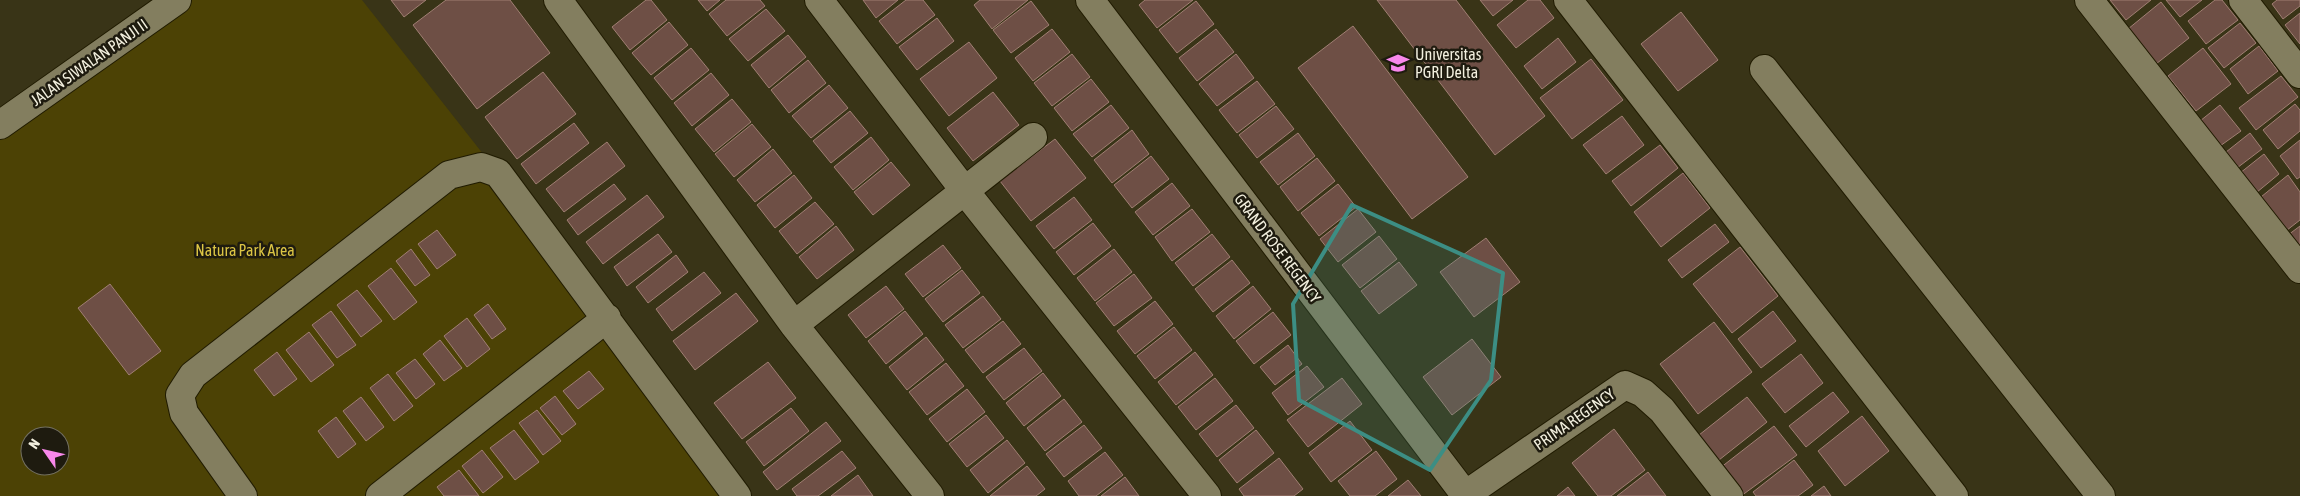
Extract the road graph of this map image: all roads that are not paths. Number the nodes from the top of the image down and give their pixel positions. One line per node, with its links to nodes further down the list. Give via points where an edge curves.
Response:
1 (177, 0): 10 (street, JALAN SIWALAN PANJI II)
2 (558, 0): 15 (street)
3 (819, 0): 12 (street)
4 (1090, 0): 17 (street, GRAND ROSE REGENCY)
5 (1568, 0): 23 (street)
6 (2089, 0): 13 (street)
7 (2243, 0): 9 (street)
8 (1764, 69): 24 (street)
9 (2300, 74)
10 (0, 125)
11 (1033, 137): 12 (street)
12 (964, 190): 15 (street); 21 (street)
13 (2300, 269)
14 (607, 318): 16 (street); 18 (street, via 498,173 480,167 449,175 193,375 180,395 184,413); 19 (street)
15 (794, 326): 20 (street)
16 (724, 491)
17 (1466, 495): 22 (street, PRIMA REGENCY, via 1625,385 1644,393 1662,410)
18 (243, 496)
19 (380, 496)
20 (930, 496)
21 (1207, 496)
22 (1729, 496)
23 (1954, 496)
24 (2100, 496)

